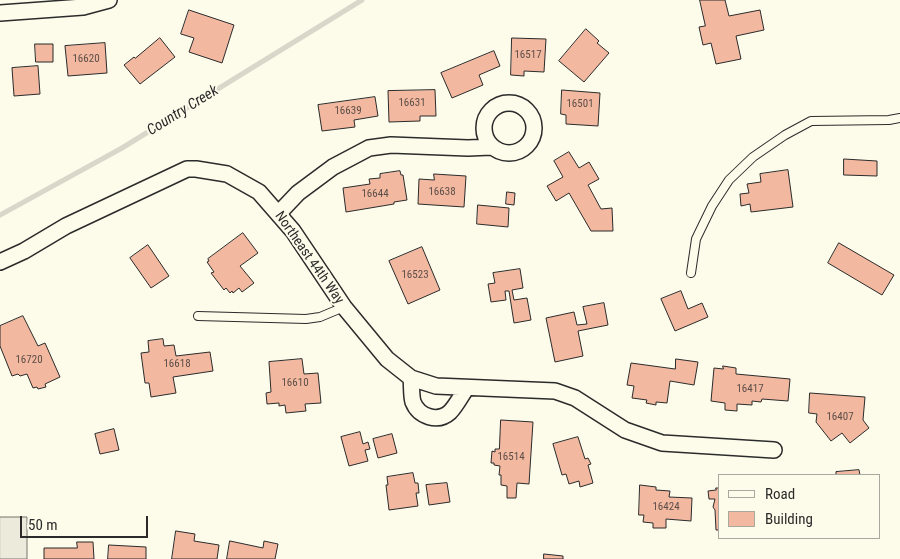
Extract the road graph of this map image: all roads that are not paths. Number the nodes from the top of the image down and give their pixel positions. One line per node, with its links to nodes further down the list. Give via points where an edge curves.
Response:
1 (109, 0): 2 (street, via 83,7)
2 (0, 13)
3 (900, 118): 7 (lane, via 810,121 753,157 729,180 712,206 696,240)
4 (491, 147): 5 (street, via 391,145 369,148 333,167 298,193)
5 (279, 213): 6 (street, Northeast 44th Way, via 260,192 227,174 187,169 66,226); 8 (street, Northeast 44th Way)
6 (0, 262)
7 (691, 273)
8 (344, 307): 9 (lane, via 320,318 306,319); 10 (street, Northeast 44th Way, via 387,359)
9 (198, 316)
10 (411, 378): 11 (street, Northeast 44th Way, via 436,386); 11 (street, via 414,404 429,417 448,414)
11 (466, 389): 12 (street, Northeast 44th Way, via 555,391 575,398 625,430 662,443)
12 (774, 450)

